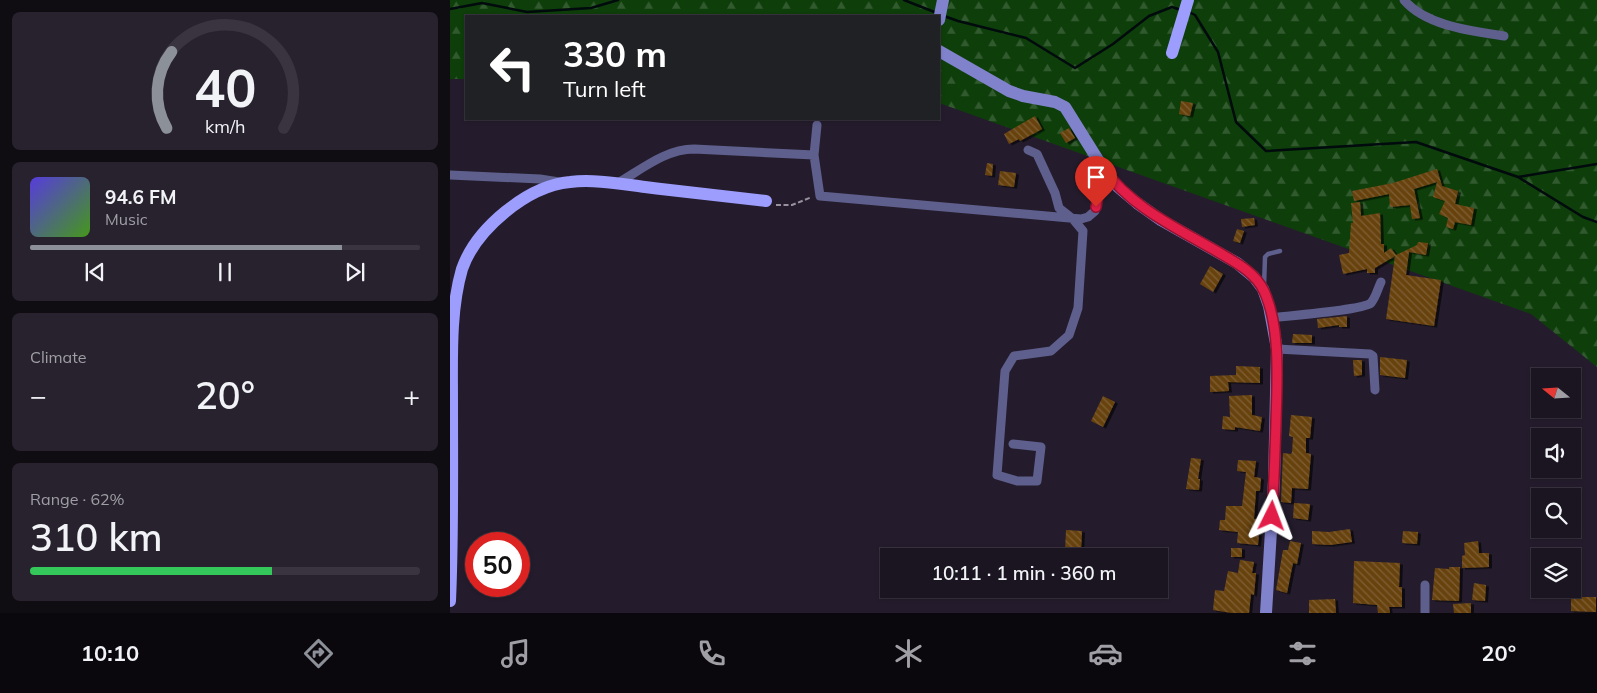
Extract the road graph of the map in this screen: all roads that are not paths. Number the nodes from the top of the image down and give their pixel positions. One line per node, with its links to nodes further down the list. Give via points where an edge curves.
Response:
1 (1188, 0): 7 (main road)
2 (1404, 0): 5 (street, via 1411,8 1453,28)
3 (943, 2): 4 (main road)
4 (940, 16)
5 (1504, 36)
6 (940, 51): 11 (main road, via 1009,91 1064,107)
7 (1172, 53)
8 (817, 125): 10 (street)
9 (1028, 150): 16 (street, via 1037,154 1059,208)
10 (814, 155): 14 (street, via 679,150); 16 (street, via 820,196)
11 (1103, 168): 16 (street, via 1095,211 1085,218); 19 (main road, via 1137,203 1237,263 1254,276)
12 (450, 175): 13 (street)
13 (561, 183): 14 (main road); 25 (main road, via 530,196 492,224 474,245 462,270 453,323)
14 (617, 184): 15 (main road)
15 (766, 201)
16 (1073, 219): 23 (street, via 1083,231 1078,308 1069,335 1051,351 1014,356 1006,371 997,475 1017,481 1037,481 1041,447)
17 (1280, 251): 19 (lane, via 1265,257)
18 (1381, 282): 20 (street, via 1366,306)
19 (1263, 290): 20 (main road)
20 (1271, 318): 21 (main road)
21 (1277, 349): 22 (street, via 1370,354 1374,361); 26 (main road)
22 (1375, 390)
23 (1013, 444)
24 (1425, 585): 27 (street)
25 (450, 601)
26 (1266, 613)
27 (1425, 613)

